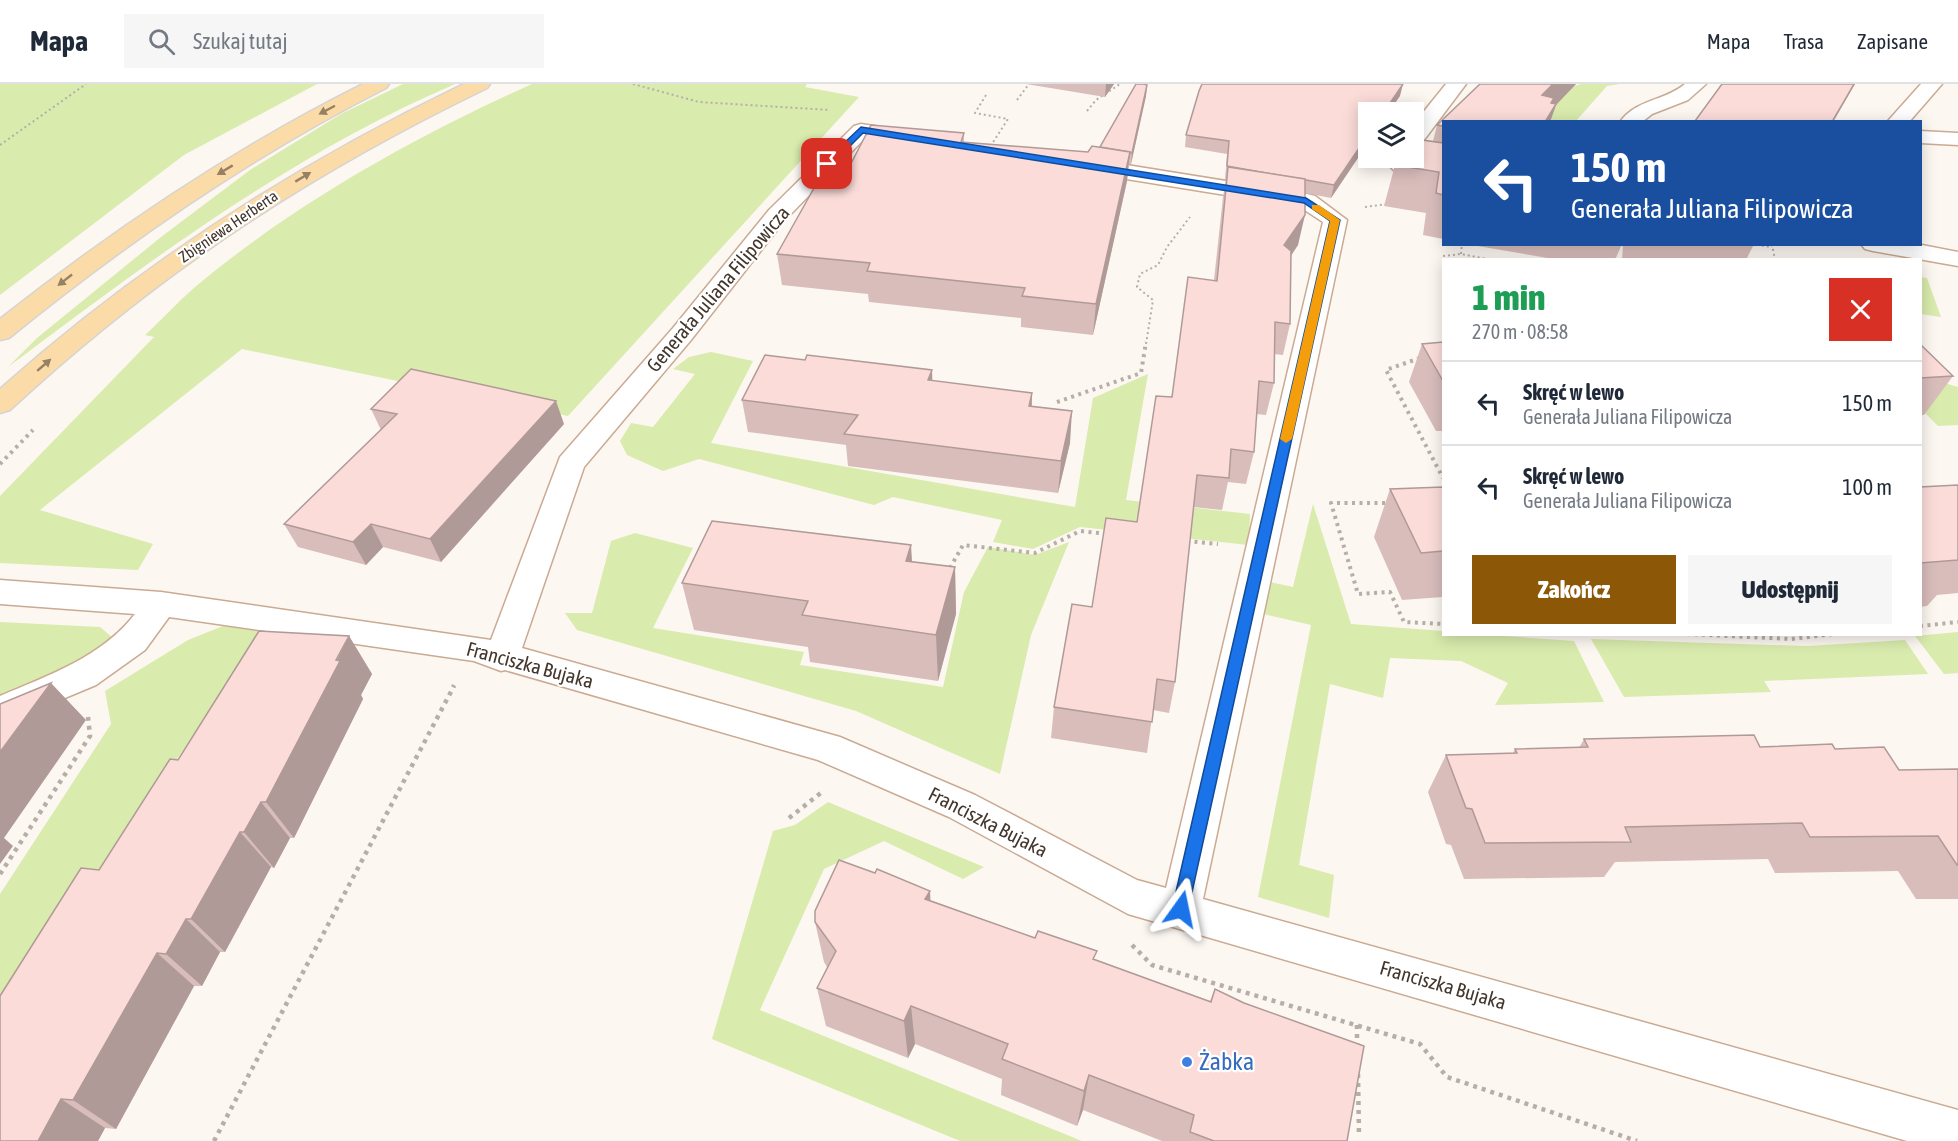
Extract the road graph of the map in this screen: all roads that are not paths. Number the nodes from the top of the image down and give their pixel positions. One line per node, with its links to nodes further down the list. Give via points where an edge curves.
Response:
1 (379, 84): 17 (main road, one-way to 17, via 181,196)
2 (480, 84): 18 (main road, Zbigniewa Herberta, one-way to 2, via 110,309 242,214 391,127)
3 (1456, 84): 8 (street)
4 (1696, 84): 6 (street, via 1676,97 1637,112)
5 (1932, 84): 7 (street)
6 (1631, 120)
7 (1899, 120)
8 (1424, 125)
9 (1922, 137): 10 (street)
10 (1958, 139)
11 (988, 150): 21 (street, Generała Juliana Filipowicza, via 861,130 777,215 682,334 570,464)
12 (1065, 162): 23 (street, via 1306,201 1335,220)
13 (1405, 168): 14 (street)
14 (1442, 177)
15 (1885, 246): 16 (street)
16 (1958, 259)
17 (0, 332)
18 (0, 404)
19 (0, 592): 20 (street, Franciszka Bujaka)
20 (161, 604): 21 (street, Franciszka Bujaka); 22 (street, via 133,641 84,675)
21 (487, 653): 23 (street, Franciszka Bujaka, via 827,748 962,806 1128,896)
22 (0, 711)
23 (1181, 909): 24 (street, Franciszka Bujaka)
24 (1958, 1134)

